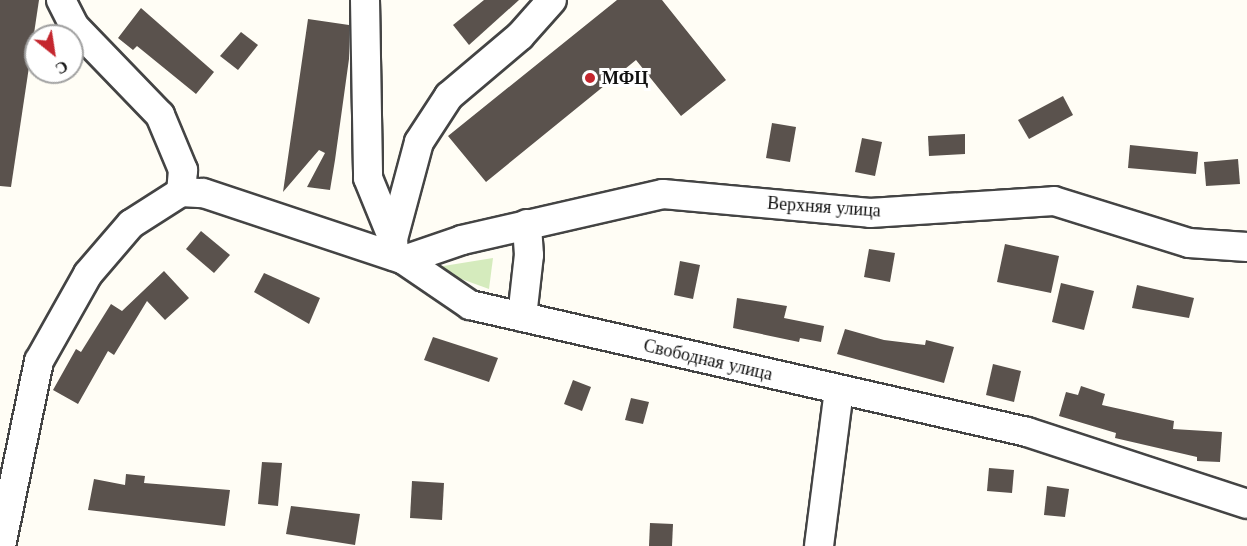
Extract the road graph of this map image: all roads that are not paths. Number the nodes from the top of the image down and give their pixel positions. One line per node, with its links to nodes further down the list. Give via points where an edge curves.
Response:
1 (61, 0): 4 (street, via 74,26 160,115 183,170)
2 (365, 0): 7 (street, via 368,178)
3 (552, 0): 7 (street, via 520,36 449,96 419,142)
4 (181, 192): 7 (street, Свободная улица, via 203,193); 11 (street, via 131,224 88,274 39,361)
5 (527, 224): 6 (street, Верхняя улица, via 663,194 870,213 1054,201 1189,243); 7 (street, Верхняя улица); 8 (street, via 529,255)
6 (1247, 247)
7 (397, 252): 8 (street, Свободная улица, via 470,305)
8 (522, 317): 9 (street, Свободная улица)
9 (839, 390): 10 (street, Свободная улица, via 1028,432); 12 (street)
10 (1247, 504)
11 (0, 546)
12 (819, 546)

